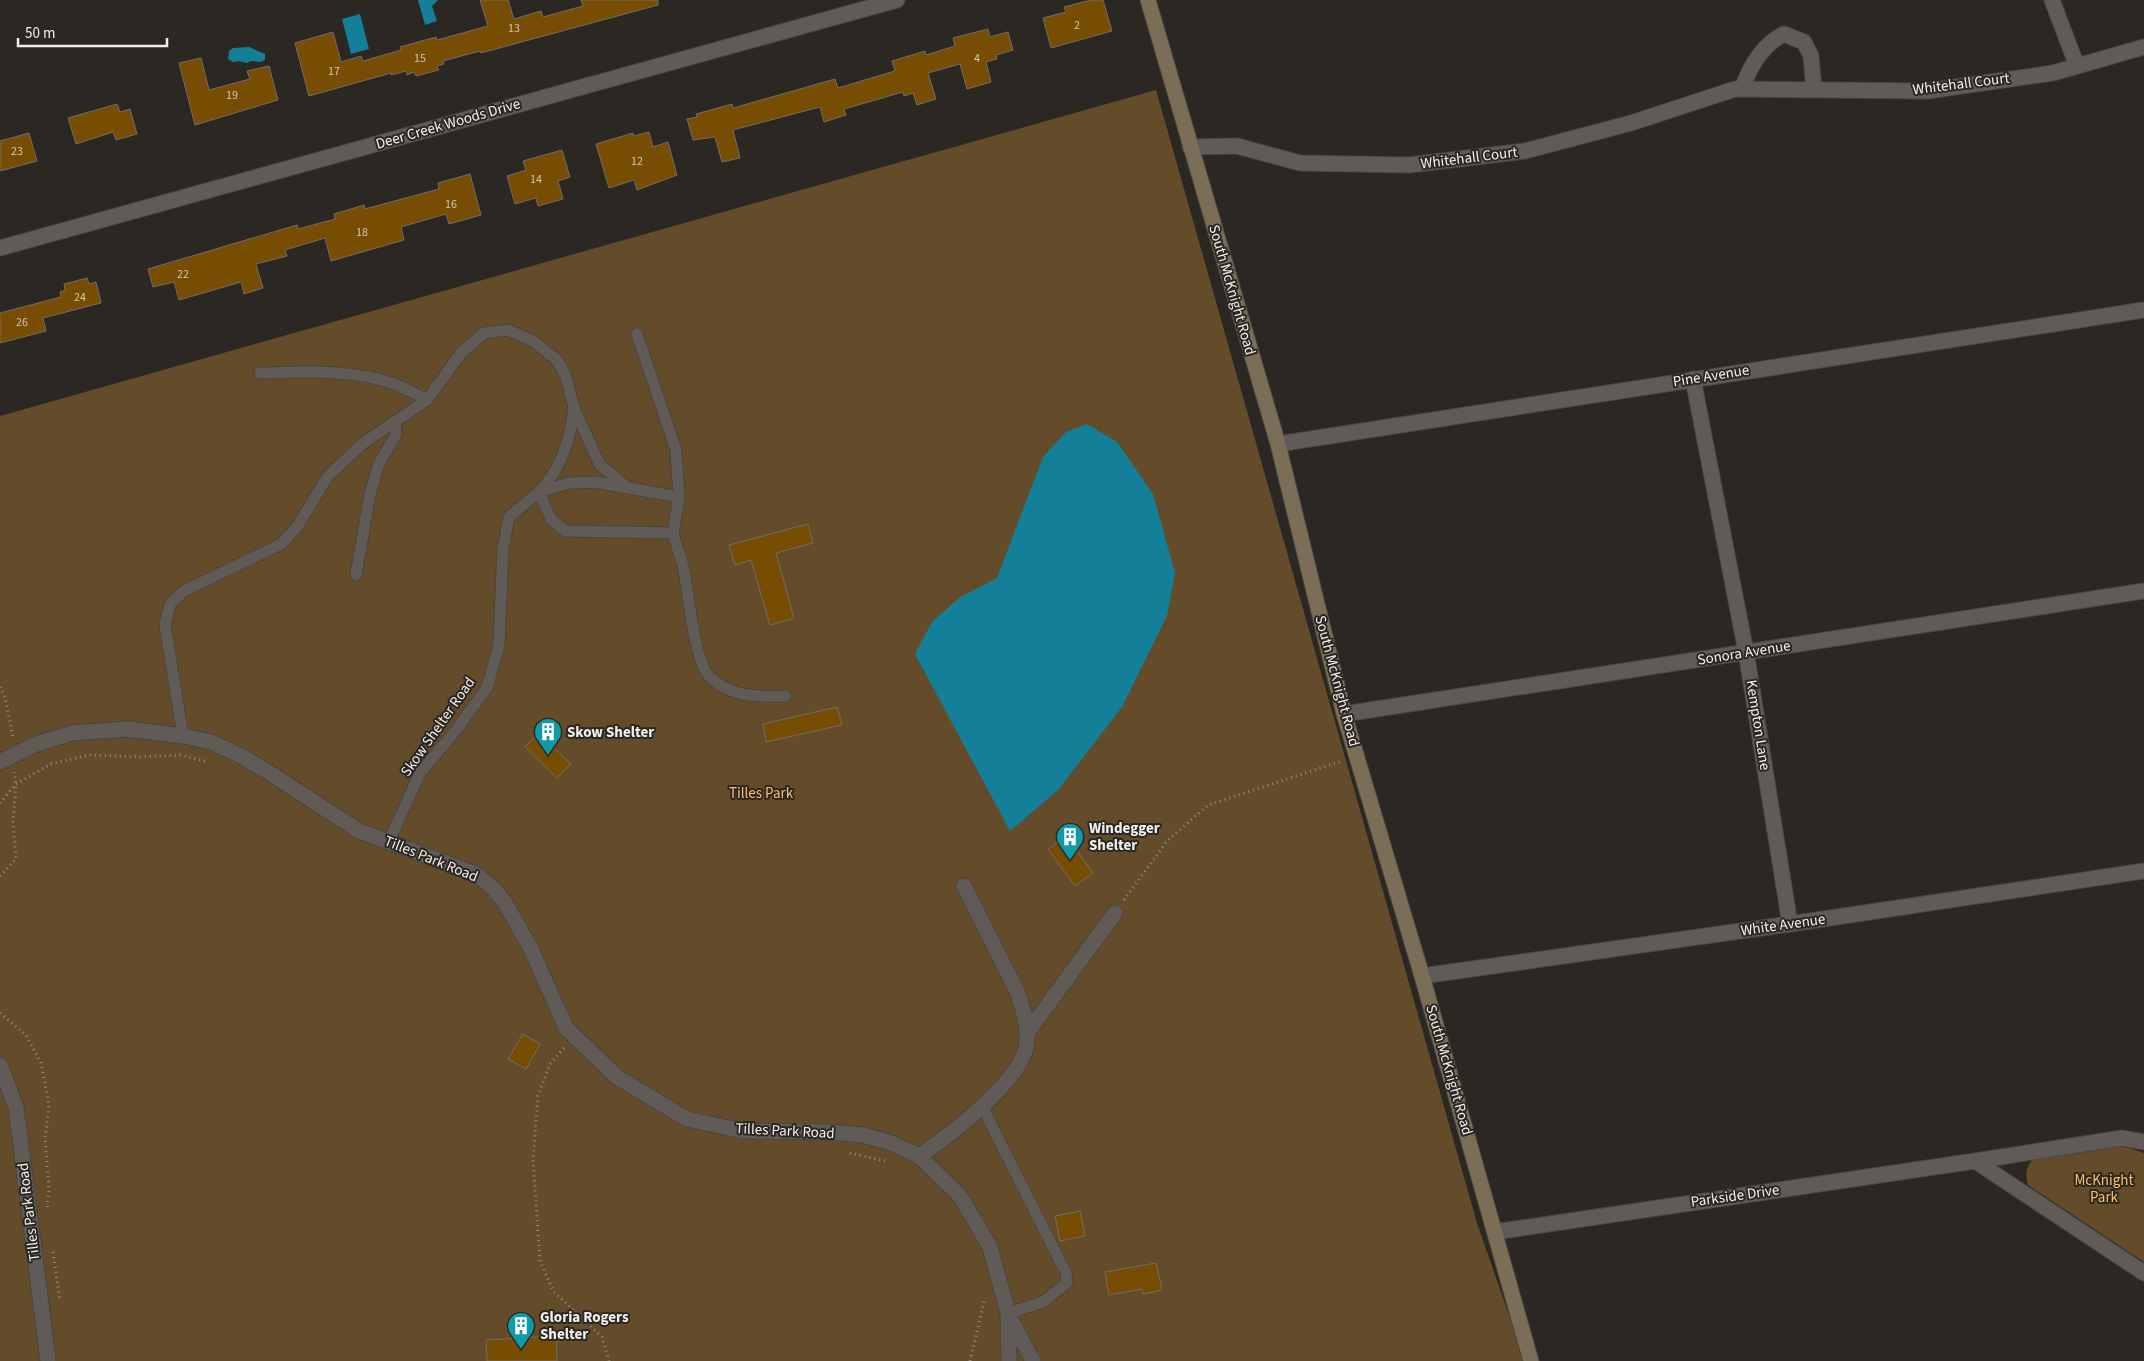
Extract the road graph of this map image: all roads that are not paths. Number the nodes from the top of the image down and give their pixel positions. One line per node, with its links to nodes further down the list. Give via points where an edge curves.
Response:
1 (897, 0): 9 (street, Deer Creek Woods Drive)
2 (1148, 0): 8 (main road, South McKnight Road)
3 (2052, 0): 5 (street)
4 (2144, 47): 5 (street, Whitehall Court)
5 (2077, 66): 7 (street, Whitehall Court, via 1927,91)
6 (1742, 89): 7 (street, Whitehall Court); 7 (street, via 1747,73 1762,50 1784,34 1804,42 1811,56); 8 (street, Whitehall Court, via 1525,151 1409,165 1300,162 1238,146)
7 (1814, 90)
8 (1190, 147): 17 (main road, South McKnight Road)
9 (0, 248)
10 (2144, 310): 13 (street, Pine Avenue)
11 (637, 334): 20 (lane, via 676,450)
12 (260, 373): 14 (lane, via 310,372 356,376 391,383)
13 (1693, 379): 17 (street, Pine Avenue); 24 (street, Kempton Lane)
14 (427, 400): 15 (lane, Skow Shelter Road, via 461,353 484,334 508,330 533,341 557,360 566,376); 16 (lane, Skow Shelter Road)
15 (574, 408): 18 (lane, Skow Shelter Road, via 600,465); 19 (lane, Skow Shelter Road, via 570,438 560,463)
16 (395, 421): 22 (lane, via 396,435 379,463 370,494); 27 (lane, Skow Shelter Road, via 362,444 328,476 297,527 281,544 184,591 170,604 165,626)
17 (1278, 444): 26 (main road, South McKnight Road)
18 (626, 486): 19 (lane, Skow Shelter Road, via 581,482); 20 (lane)
19 (539, 492): 21 (lane, via 551,519 566,532); 29 (lane, Skow Shelter Road, via 509,517 503,548 499,645 487,688 420,773)
20 (679, 497): 21 (lane)
21 (673, 533): 25 (lane, via 683,566 701,662 709,676 728,689 755,697)
22 (356, 575)
23 (2144, 591): 24 (street, Sonora Avenue)
24 (1746, 652): 26 (street, Sonora Avenue); 33 (street, Kempton Lane)
25 (785, 696)
26 (1344, 714): 34 (main road, South McKnight Road)
27 (183, 736): 28 (street, Tilles Park Road, via 128,729 72,733 36,744); 29 (street, Tilles Park Road, via 211,742 241,756 359,831)
28 (0, 762)
29 (389, 841): 39 (street, Tilles Park Road, via 476,874 494,889 532,950 566,1028 617,1077 687,1119 743,1131 830,1132 863,1136)
30 (2144, 871): 33 (street, White Avenue)
31 (964, 886): 35 (street, via 1017,991)
32 (1115, 913): 35 (street)
33 (1790, 924): 34 (street, White Avenue)
34 (1422, 976): 41 (main road, South McKnight Road)
35 (1027, 1033): 37 (street, via 1026,1048 1018,1068)
36 (0, 1065): 44 (street, Tilles Park Road, via 16,1107)
37 (982, 1106): 39 (street, via 941,1142); 43 (lane, via 1066,1273 1067,1283 1043,1302)
38 (2144, 1142): 40 (street, Parkside Drive, via 2122,1138)
39 (919, 1156): 43 (street, Tilles Park Road, via 960,1196 990,1247)
40 (1975, 1161): 41 (street, Parkside Drive); 42 (street)
41 (1495, 1232): 47 (main road, South McKnight Road)
42 (2144, 1273)
43 (1008, 1313): 45 (street, Tilles Park Road); 46 (street)
44 (48, 1361)
45 (1008, 1361)
46 (1033, 1361)
47 (1531, 1361)

